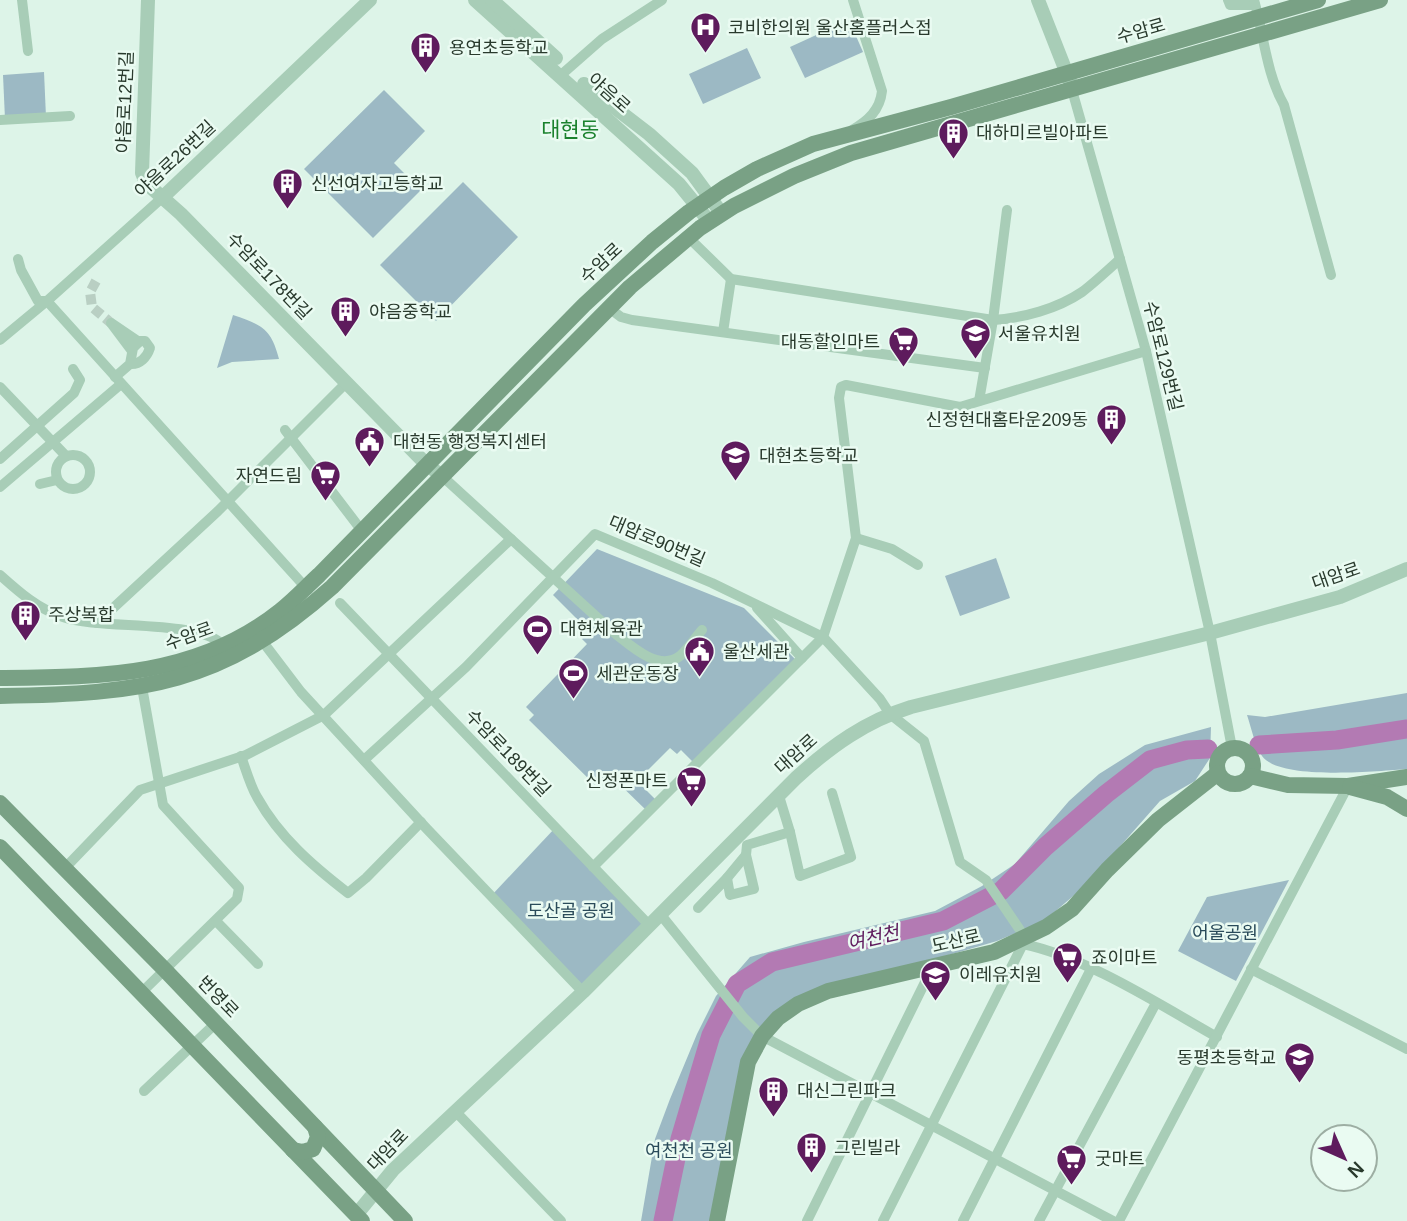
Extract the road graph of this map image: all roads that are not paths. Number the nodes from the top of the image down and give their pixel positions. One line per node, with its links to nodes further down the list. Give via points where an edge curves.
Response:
1 (22, 0): 14 (street)
2 (148, 0): 21 (street, 야음로12번길, via 142,173 146,183)
3 (370, 0): 21 (street, 야음로26번길)
4 (475, 0): 15 (street, 야음로)
5 (492, 0): 15 (street, 야음로)
6 (662, 0): 15 (street, via 602,39)
7 (853, 0): 20 (street, via 883,92 872,115)
8 (1038, 0): 16 (street)
9 (1228, 0): 12 (street, via 1230,5)
10 (1318, 0): 12 (main road, 수암로)
11 (1380, 0): 13 (main road, 수암로)
12 (1256, 7): 13 (street); 16 (main road, 수암로)
13 (1261, 34): 17 (main road, 수암로); 28 (street)
14 (28, 51)
15 (563, 72): 22 (street, 야음로, via 649,134 692,173)
16 (1068, 73): 17 (street); 20 (main road, 수암로)
17 (1072, 90): 24 (main road, 수암로, via 851,153 794,176); 27 (street, 수암로129번길)
18 (70, 116): 19 (street)
19 (0, 120)
20 (836, 137): 22 (main road, 수암로, via 791,153)
21 (163, 197): 30 (street, 야음로26번길); 40 (street, 수암로178번길)
22 (704, 201): 24 (street, 야음로); 48 (main road, 수암로, via 593,297)
23 (1007, 210): 32 (street)
24 (715, 218): 25 (main road, 수암로)
25 (688, 237): 29 (street); 31 (main road, 수암로)
26 (18, 259): 30 (street, via 38,301)
27 (1120, 259): 32 (street, via 1082,292 1062,302); 35 (street, 수암로129번길)
28 (1331, 275)
29 (731, 279): 32 (street); 33 (street)
30 (47, 301): 34 (street, 야음로26번길); 39 (street)
31 (609, 308): 33 (street, via 632,320); 49 (main road, 수암로)
32 (993, 320): 37 (street)
33 (723, 332): 37 (street)
34 (0, 340)
35 (1146, 351): 42 (street); 67 (street, 수암로129번길)
36 (130, 364): 36 (street, via 142,361 148,343 143,340 136,346); 39 (street)
37 (985, 368): 42 (street)
38 (73, 369): 43 (street, via 79,386)
39 (118, 381): 45 (street); 53 (street)
40 (346, 383): 44 (street); 48 (street, 수암로178번길)
41 (0, 387): 43 (street)
42 (979, 401): 55 (street, via 960,407 841,387)
43 (37, 426): 45 (street); 47 (street)
44 (289, 434): 53 (street); 54 (street)
45 (52, 443): 46 (street); 52 (street)
46 (66, 456): 50 (street, via 57,463); 50 (street, via 77,455 87,461 89,478 77,489 65,488)
47 (0, 459)
48 (426, 464): 49 (street, 수암로178번길); 54 (main road, 수암로)
49 (442, 476): 56 (street); 61 (main road, 수암로)
50 (57, 480): 51 (street)
51 (40, 484)
52 (0, 487)
53 (229, 501): 62 (street); 65 (street)
54 (362, 531): 62 (main road, 수암로)
55 (856, 538): 57 (street, via 892,548); 68 (street)
56 (511, 539): 60 (street); 71 (street)
57 (918, 565)
58 (1407, 569): 67 (street, 대암로, via 1340,597)
59 (0, 575): 65 (street, via 47,611)
60 (554, 577): 64 (street, 대암로90번길, via 595,534); 66 (street, via 612,631 640,653 661,662 679,657); 76 (street, 대암로90번길)
61 (332, 587): 62 (street, via 317,592); 69 (main road, 수암로)
62 (305, 588): 70 (main road, 수암로, via 281,611)
63 (340, 603): 71 (street, 수암로189번길)
64 (754, 604): 68 (street, 대암로90번길); 72 (street)
65 (97, 623): 70 (street, via 196,632)
66 (702, 630)
67 (1210, 633): 77 (street, 대암로); 79 (street, 수암로129번길)
68 (823, 637): 72 (street); 77 (street, 대암로90번길)
69 (263, 642): 74 (main road, 수암로, via 211,668); 78 (street)
70 (223, 645): 73 (main road, 수암로, via 176,663 124,674)
71 (390, 654): 76 (street, 수암로189번길); 78 (street)
72 (802, 658): 97 (street)
73 (0, 678)
74 (142, 687): 75 (main road, 수암로, via 74,695); 86 (street)
75 (0, 696)
76 (432, 699): 81 (street, 대암로90번길); 97 (street, 수암로189번길)
77 (890, 714): 89 (street, 대암로, via 857,729 828,750); 104 (street, 대암로90번길, via 924,741 960,862 986,880)
78 (324, 715): 80 (street); 81 (street)
79 (1231, 741): 82 (main road, via 1219,758); 83 (main road, via 1251,759)
80 (241, 756): 86 (street); 93 (street, via 256,796 276,828 348,893)
81 (364, 760): 93 (street)
82 (1218, 773): 83 (main road, via 1230,783); 104 (main road, 도산로, via 1158,820 1072,909)
83 (1250, 776): 87 (main road, via 1288,785)
84 (1407, 777): 85 (main road)
85 (1385, 780): 87 (main road); 90 (main road)
86 (159, 784): 98 (street, via 140,790); 102 (street, via 163,805 239,888 237,899)
87 (1348, 786): 92 (main road); 108 (street)
88 (832, 793): 94 (street, via 851,857 800,876)
89 (779, 796): 94 (street); 101 (street, 대암로)
90 (1407, 796)
91 (0, 801): 98 (main road, 번영로)
92 (1407, 808)
93 (421, 822): 111 (street)
94 (790, 832): 96 (street, via 747,845)
95 (0, 847): 110 (main road)
96 (746, 855): 99 (street); 99 (street, via 754,889 730,895)
97 (593, 867): 103 (street, 수암로189번길)
98 (65, 868): 109 (main road, 번영로)
99 (727, 878): 100 (street)
100 (698, 908)
101 (661, 915): 103 (street, 대암로); 114 (street)
102 (216, 921): 105 (street); 109 (street)
103 (650, 926): 111 (street, 대암로)
104 (1023, 940): 106 (main road, 도산로); 107 (street); 123 (street)
105 (258, 964)
106 (933, 966): 114 (main road, 도산로, via 828,991 798,1004); 120 (street)
107 (1091, 969): 112 (street); 126 (street)
108 (1251, 969): 115 (street); 117 (street)
109 (165, 970): 110 (street); 113 (main road, 번영로)
110 (142, 992): 116 (main road)
111 (583, 992): 122 (street, 대암로)
112 (1156, 1003): 115 (street); 128 (street)
113 (216, 1023): 116 (street); 118 (main road, 번영로)
114 (762, 1036): 120 (street); 132 (main road, 도산로, via 746,1071)
115 (1217, 1037): 138 (street)
116 (192, 1044): 119 (street); 121 (main road)
117 (1407, 1049)
118 (265, 1075): 121 (main road, via 255,1071 244,1076); 124 (main road, 번영로)
119 (144, 1091)
120 (870, 1093): 123 (street); 133 (street)
121 (242, 1097): 125 (main road)
122 (455, 1111): 127 (street, 대암로); 131 (street)
123 (931, 1125): 126 (street); 134 (street)
124 (315, 1127): 125 (main road, via 318,1137 313,1149); 127 (main road, 번영로)
125 (293, 1150): 129 (main road)
126 (994, 1158): 128 (street); 135 (street)
127 (376, 1190): 129 (street, 대암로); 130 (main road, 번영로)
128 (1055, 1190): 136 (street); 137 (street)
129 (356, 1219)
130 (405, 1221)
131 (561, 1221)
132 (717, 1221)
133 (807, 1221)
134 (883, 1221)
135 (963, 1221)
136 (1039, 1221)
137 (1113, 1221)
138 (1119, 1221)

